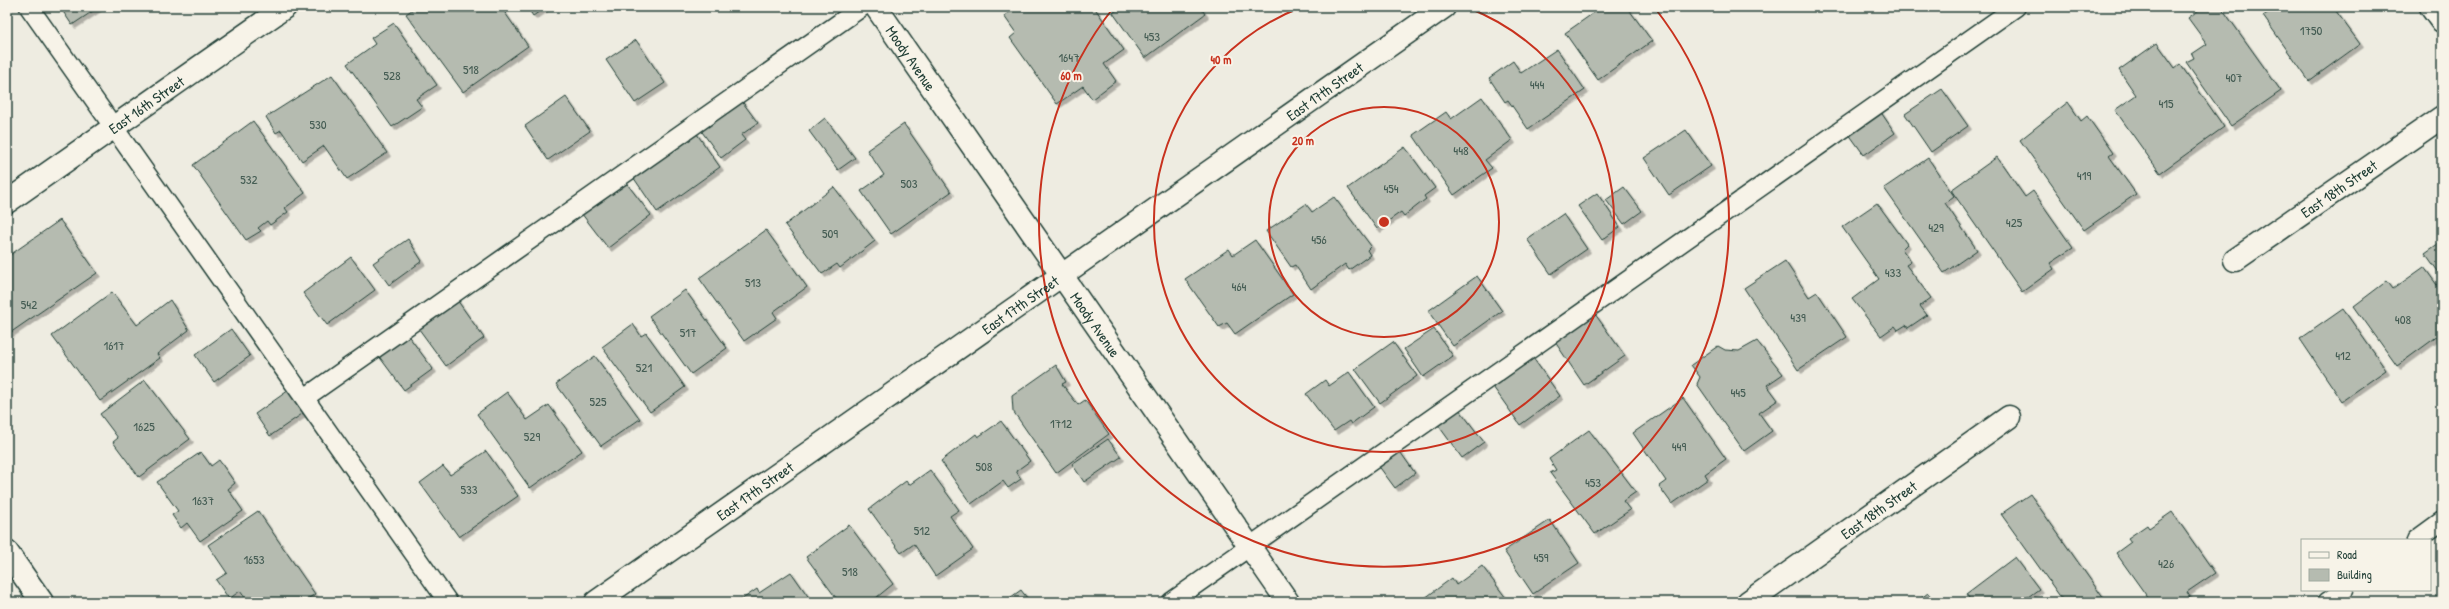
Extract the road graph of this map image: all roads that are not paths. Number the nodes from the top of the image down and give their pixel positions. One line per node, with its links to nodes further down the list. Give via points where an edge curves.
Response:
1 (29, 7): 10 (lane)
2 (285, 7): 10 (street, East 16th Street)
3 (862, 7): 14 (lane)
4 (876, 7): 13 (street, Moody Avenue)
5 (1444, 7): 13 (street, East 17th Street)
6 (2016, 7): 18 (lane)
7 (2431, 7): 8 (street)
8 (2442, 22)
9 (2442, 118): 12 (street, East 18th Street)
10 (114, 128): 11 (street, East 16th Street); 14 (lane)
11 (7, 202)
12 (2235, 260)
13 (1061, 276): 18 (street, Moody Avenue); 23 (street, East 17th Street)
14 (306, 397): 22 (lane)
15 (2009, 417): 26 (street, East 18th Street)
16 (2442, 522): 17 (lane)
17 (2417, 539)
18 (1250, 546): 24 (lane); 25 (street, Moody Avenue)
19 (7, 552): 21 (street)
20 (2343, 591): 27 (lane)
21 (42, 602)
22 (448, 602)
23 (596, 602)
24 (1171, 602)
25 (1288, 602)
26 (1748, 602)
27 (2327, 602)

